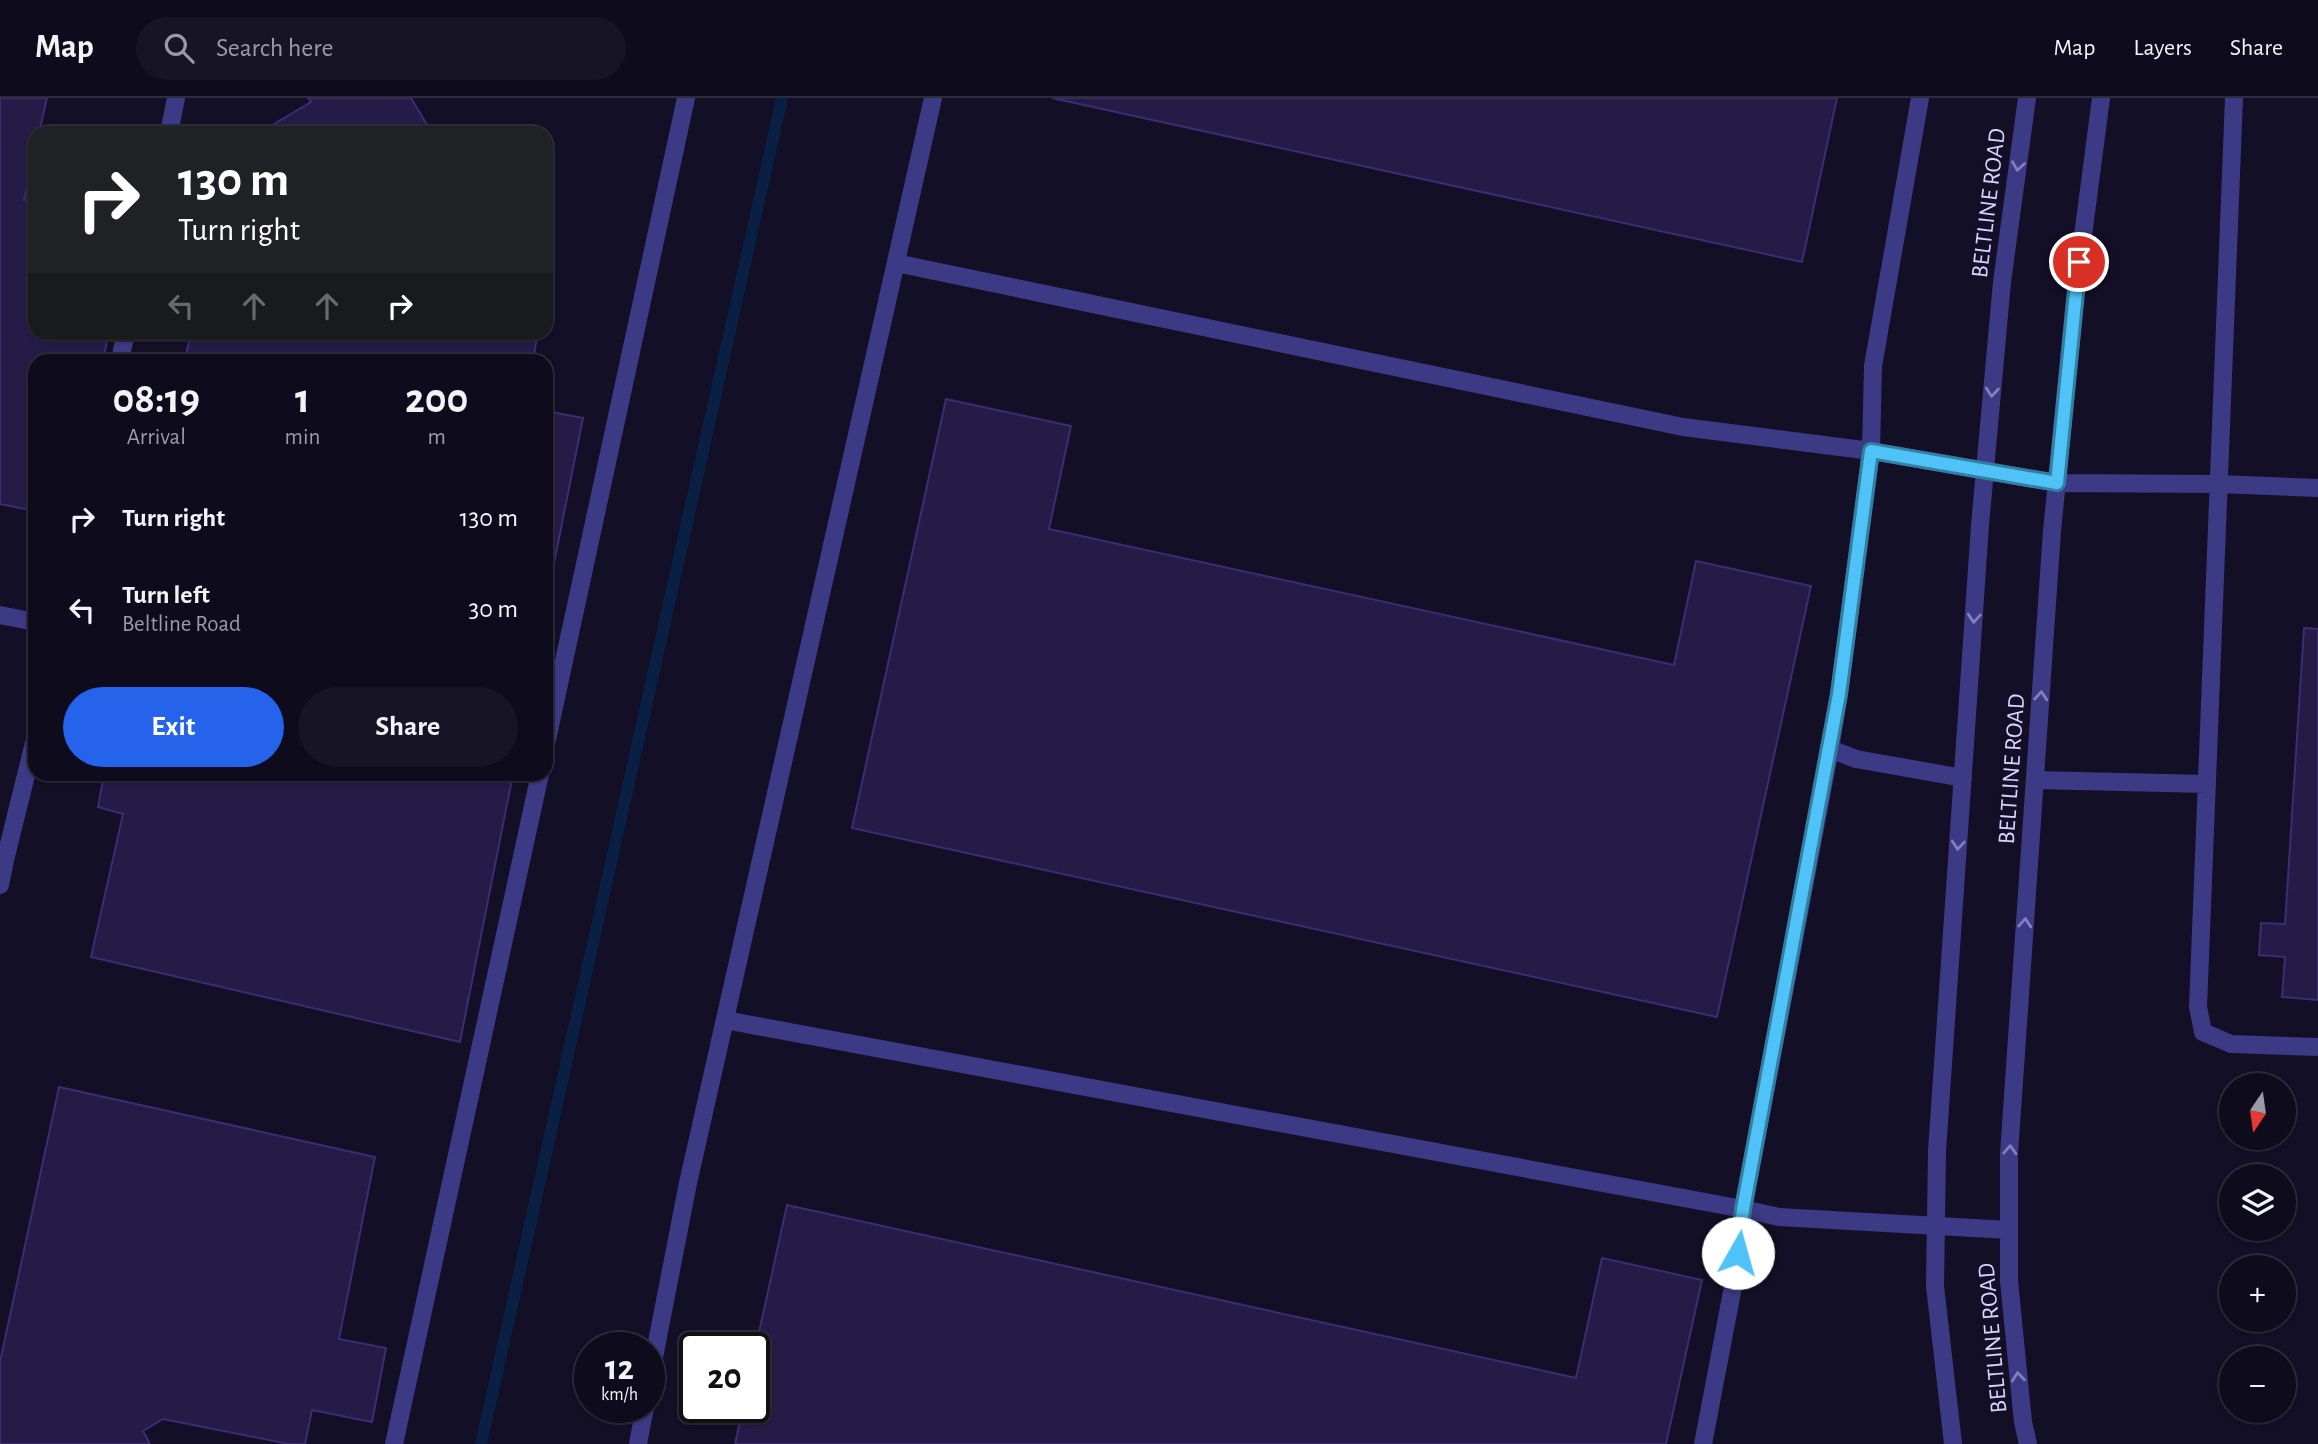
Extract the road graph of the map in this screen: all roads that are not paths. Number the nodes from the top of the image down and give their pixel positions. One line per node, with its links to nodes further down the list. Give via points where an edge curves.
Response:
1 (176, 98): 8 (street)
2 (686, 98): 17 (street)
3 (933, 98): 9 (street)
4 (1920, 98): 10 (street, via 1873,366)
5 (2027, 98): 11 (street, BELTLINE ROAD, one-way to 11)
6 (2101, 98): 12 (street, BELTLINE ROAD)
7 (2234, 98): 13 (street)
8 (170, 126)
9 (896, 263): 10 (street, via 1683,427); 26 (street)
10 (1871, 451): 11 (street); 18 (street)
11 (1985, 471): 12 (street); 20 (street, BELTLINE ROAD, one-way to 20)
12 (2057, 483): 13 (street); 21 (street, BELTLINE ROAD, one-way to 12)
13 (2218, 484): 14 (street); 23 (street)
14 (2318, 488)
15 (0, 615): 16 (street)
16 (28, 621)
17 (553, 712)
18 (1830, 749): 20 (street, via 1856,759); 28 (street)
19 (28, 764): 24 (street)
20 (1963, 778): 29 (street, BELTLINE ROAD, one-way to 29, via 1937,1151)
21 (2035, 780): 23 (street); 30 (street, BELTLINE ROAD, one-way to 21, via 2009,1154)
22 (538, 781): 33 (street)
23 (2207, 784): 27 (street, via 2198,1007 2203,1032 2231,1044)
24 (3, 855): 25 (street)
25 (0, 885)
26 (725, 1020): 28 (street); 31 (street)
27 (2318, 1047)
28 (1743, 1209): 29 (street, via 1779,1217); 35 (street)
29 (1936, 1226): 30 (street); 36 (street, BELTLINE ROAD, via 1935,1286)
30 (2009, 1230): 37 (street, BELTLINE ROAD, one-way to 30, via 2009,1281)
31 (659, 1332)
32 (642, 1423): 34 (street)
33 (394, 1444)
34 (638, 1444)
35 (1703, 1444)
36 (1953, 1444)
37 (2028, 1444)

